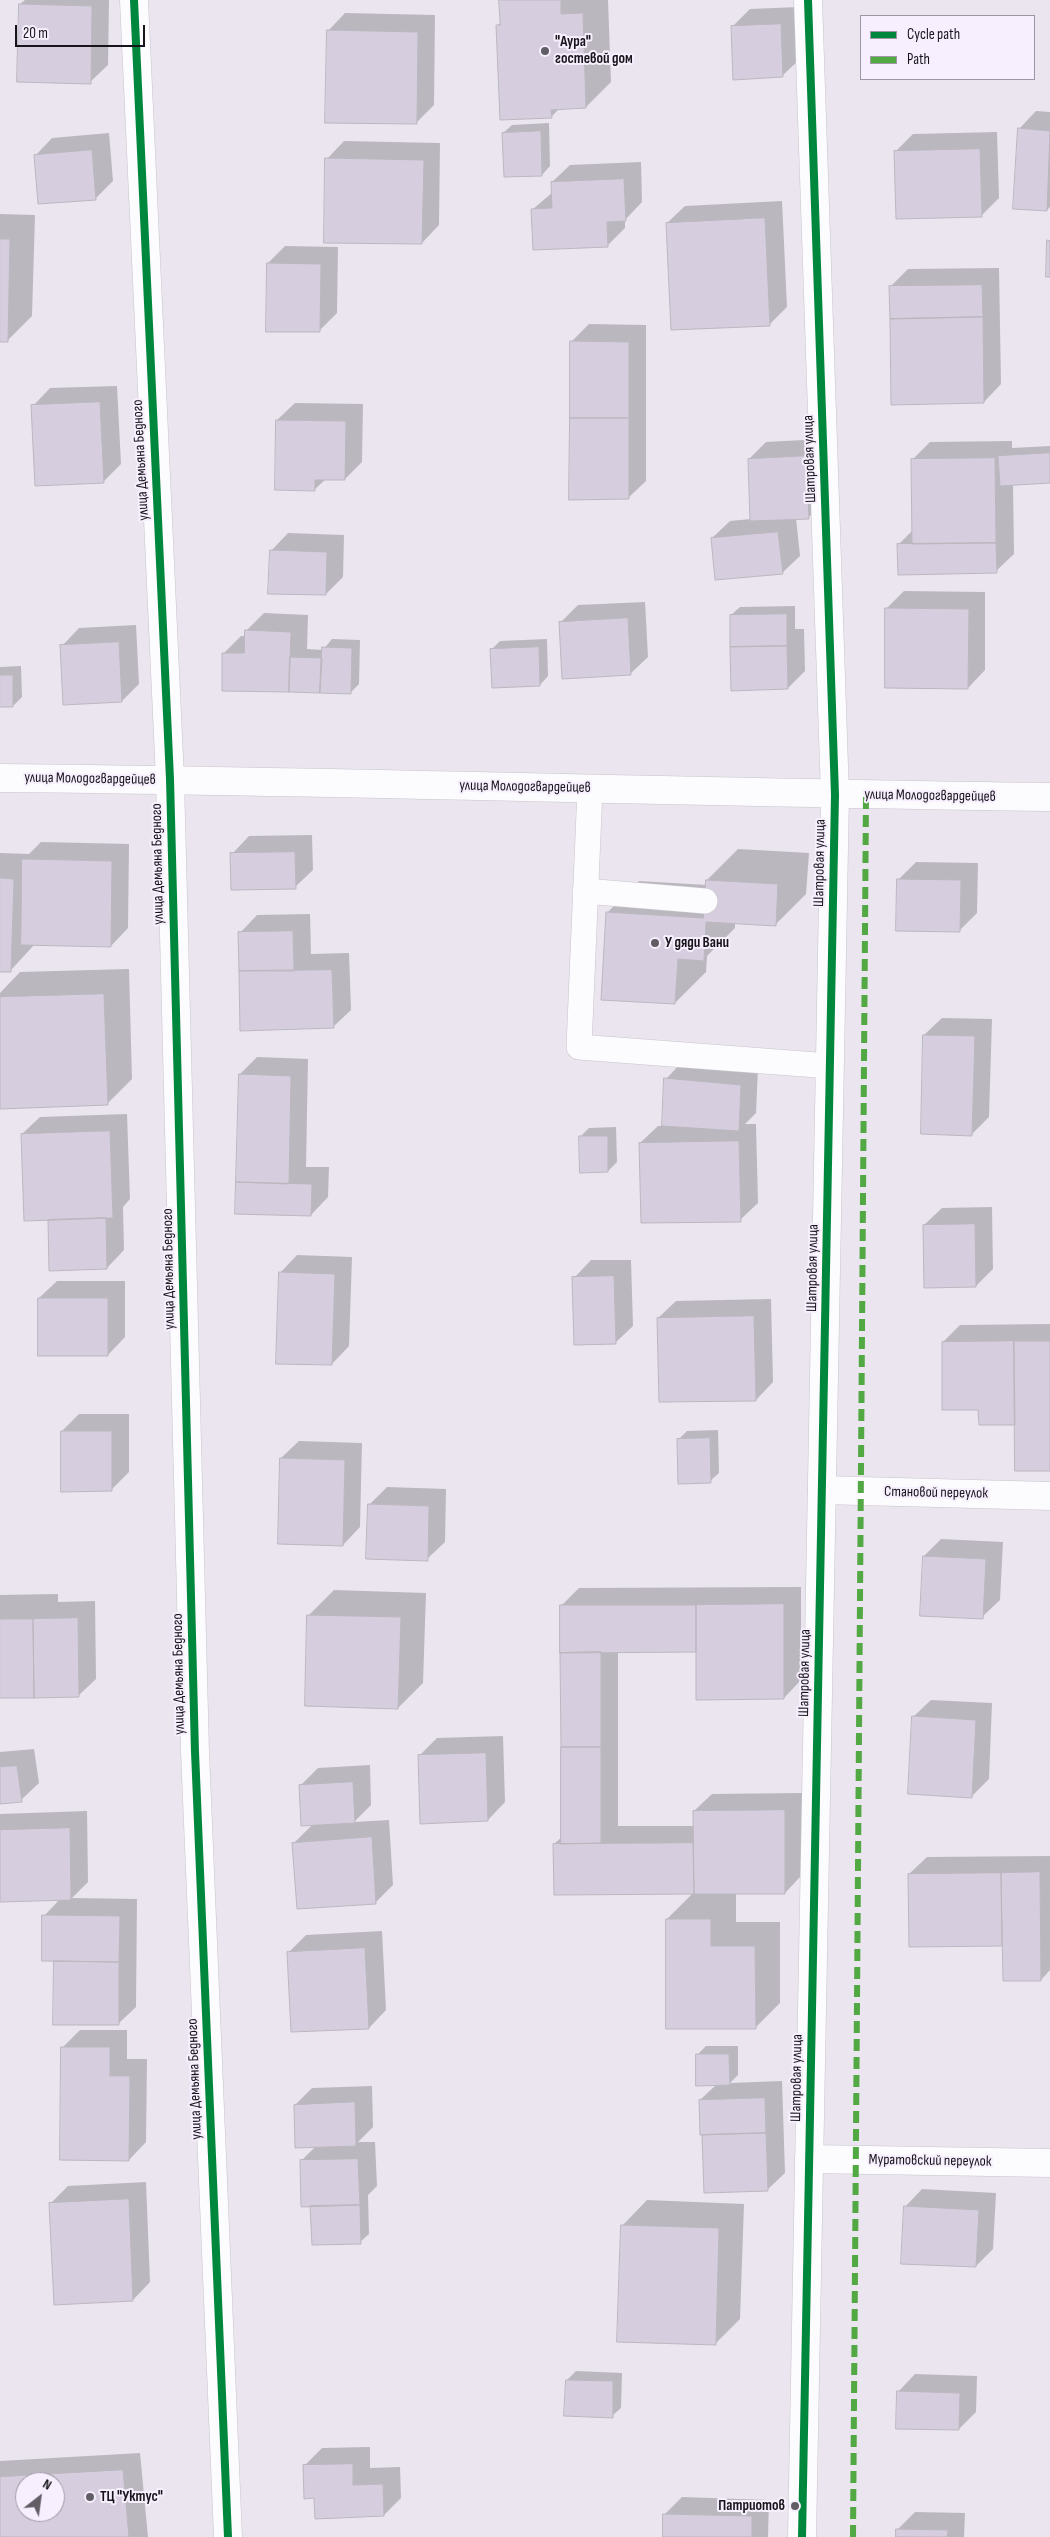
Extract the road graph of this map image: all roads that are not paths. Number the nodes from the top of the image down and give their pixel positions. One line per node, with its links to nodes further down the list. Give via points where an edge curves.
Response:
1 (134, 0): 4 (street, улица Демьяна Бедного)
2 (808, 0): 6 (street, Шатровая улица)
3 (0, 778): 4 (street, улица Молодогвардейцев)
4 (170, 779): 5 (street, улица Молодогвардейцев); 15 (street, улица Демьяна Бедного, via 195,1752)
5 (590, 789): 6 (street, улица Молодогвардейцев); 8 (lane)
6 (835, 795): 7 (street, улица Молодогвардейцев); 10 (street, Шатровая улица)
7 (1050, 797)
8 (585, 891): 9 (lane); 10 (lane, via 579,1046)
9 (704, 901)
10 (830, 1066): 11 (street, Шатровая улица)
11 (822, 1490): 12 (street, Становой переулок); 13 (street, Шатровая улица)
12 (1050, 1496)
13 (809, 2159): 14 (street, Муратовский переулок); 16 (street, Шатровая улица)
14 (1050, 2163)
15 (228, 2537)
16 (802, 2537)

